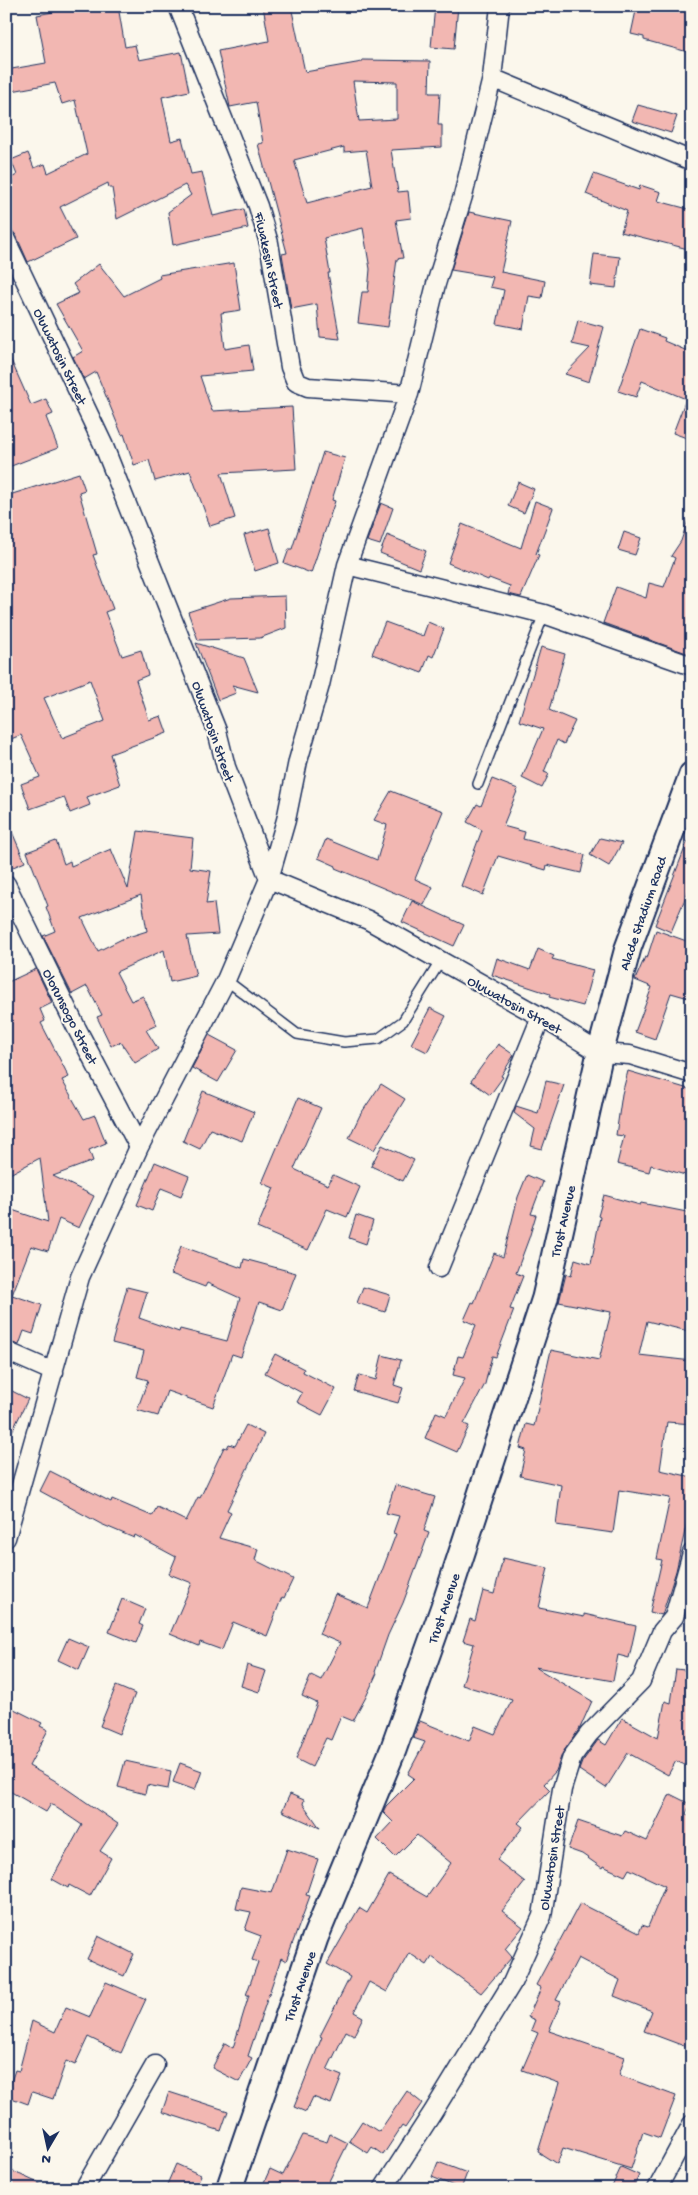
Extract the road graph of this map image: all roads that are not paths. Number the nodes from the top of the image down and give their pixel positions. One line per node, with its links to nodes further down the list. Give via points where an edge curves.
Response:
1 (178, 6): 6 (street, Fiwakesin Street, via 258,206 269,243 290,367 296,382 308,387)
2 (500, 6): 3 (street)
3 (492, 78): 4 (street); 6 (street)
4 (692, 161)
5 (6, 240): 12 (street, Oluwatosin Street, via 103,444 217,731 226,766)
6 (409, 394): 7 (street)
7 (346, 565): 8 (street); 12 (street, via 320,685)
8 (544, 614): 9 (street); 11 (lane)
9 (692, 666)
10 (692, 775): 17 (street, Alade Stadium Road, via 628,948)
11 (478, 784)
12 (269, 879): 14 (street, Oluwatosin Street, via 368,920); 15 (street)
13 (6, 884): 19 (street, Olorunsogo Street, via 76,1029)
14 (440, 962): 15 (lane, via 403,1022 378,1039 344,1042 297,1034); 16 (street, Oluwatosin Street)
15 (226, 980): 19 (street)
16 (541, 1017): 17 (street, Oluwatosin Street); 20 (street)
17 (600, 1053): 18 (street, via 630,1055); 28 (street, Trust Avenue, via 544,1298 444,1607 392,1750 315,1938)
18 (692, 1074)
19 (139, 1147): 22 (street, via 80,1277)
20 (439, 1268)
21 (6, 1351): 22 (street)
22 (54, 1372): 23 (street)
23 (6, 1538)
24 (692, 1553): 29 (street, Oluwatosin Street, via 674,1617 662,1631 641,1681 589,1734 572,1757 562,1789 542,1916 512,1983)
25 (155, 2065): 27 (street)
26 (692, 2124): 30 (street)
27 (84, 2189)
28 (229, 2189)
29 (383, 2189)
30 (657, 2189)

